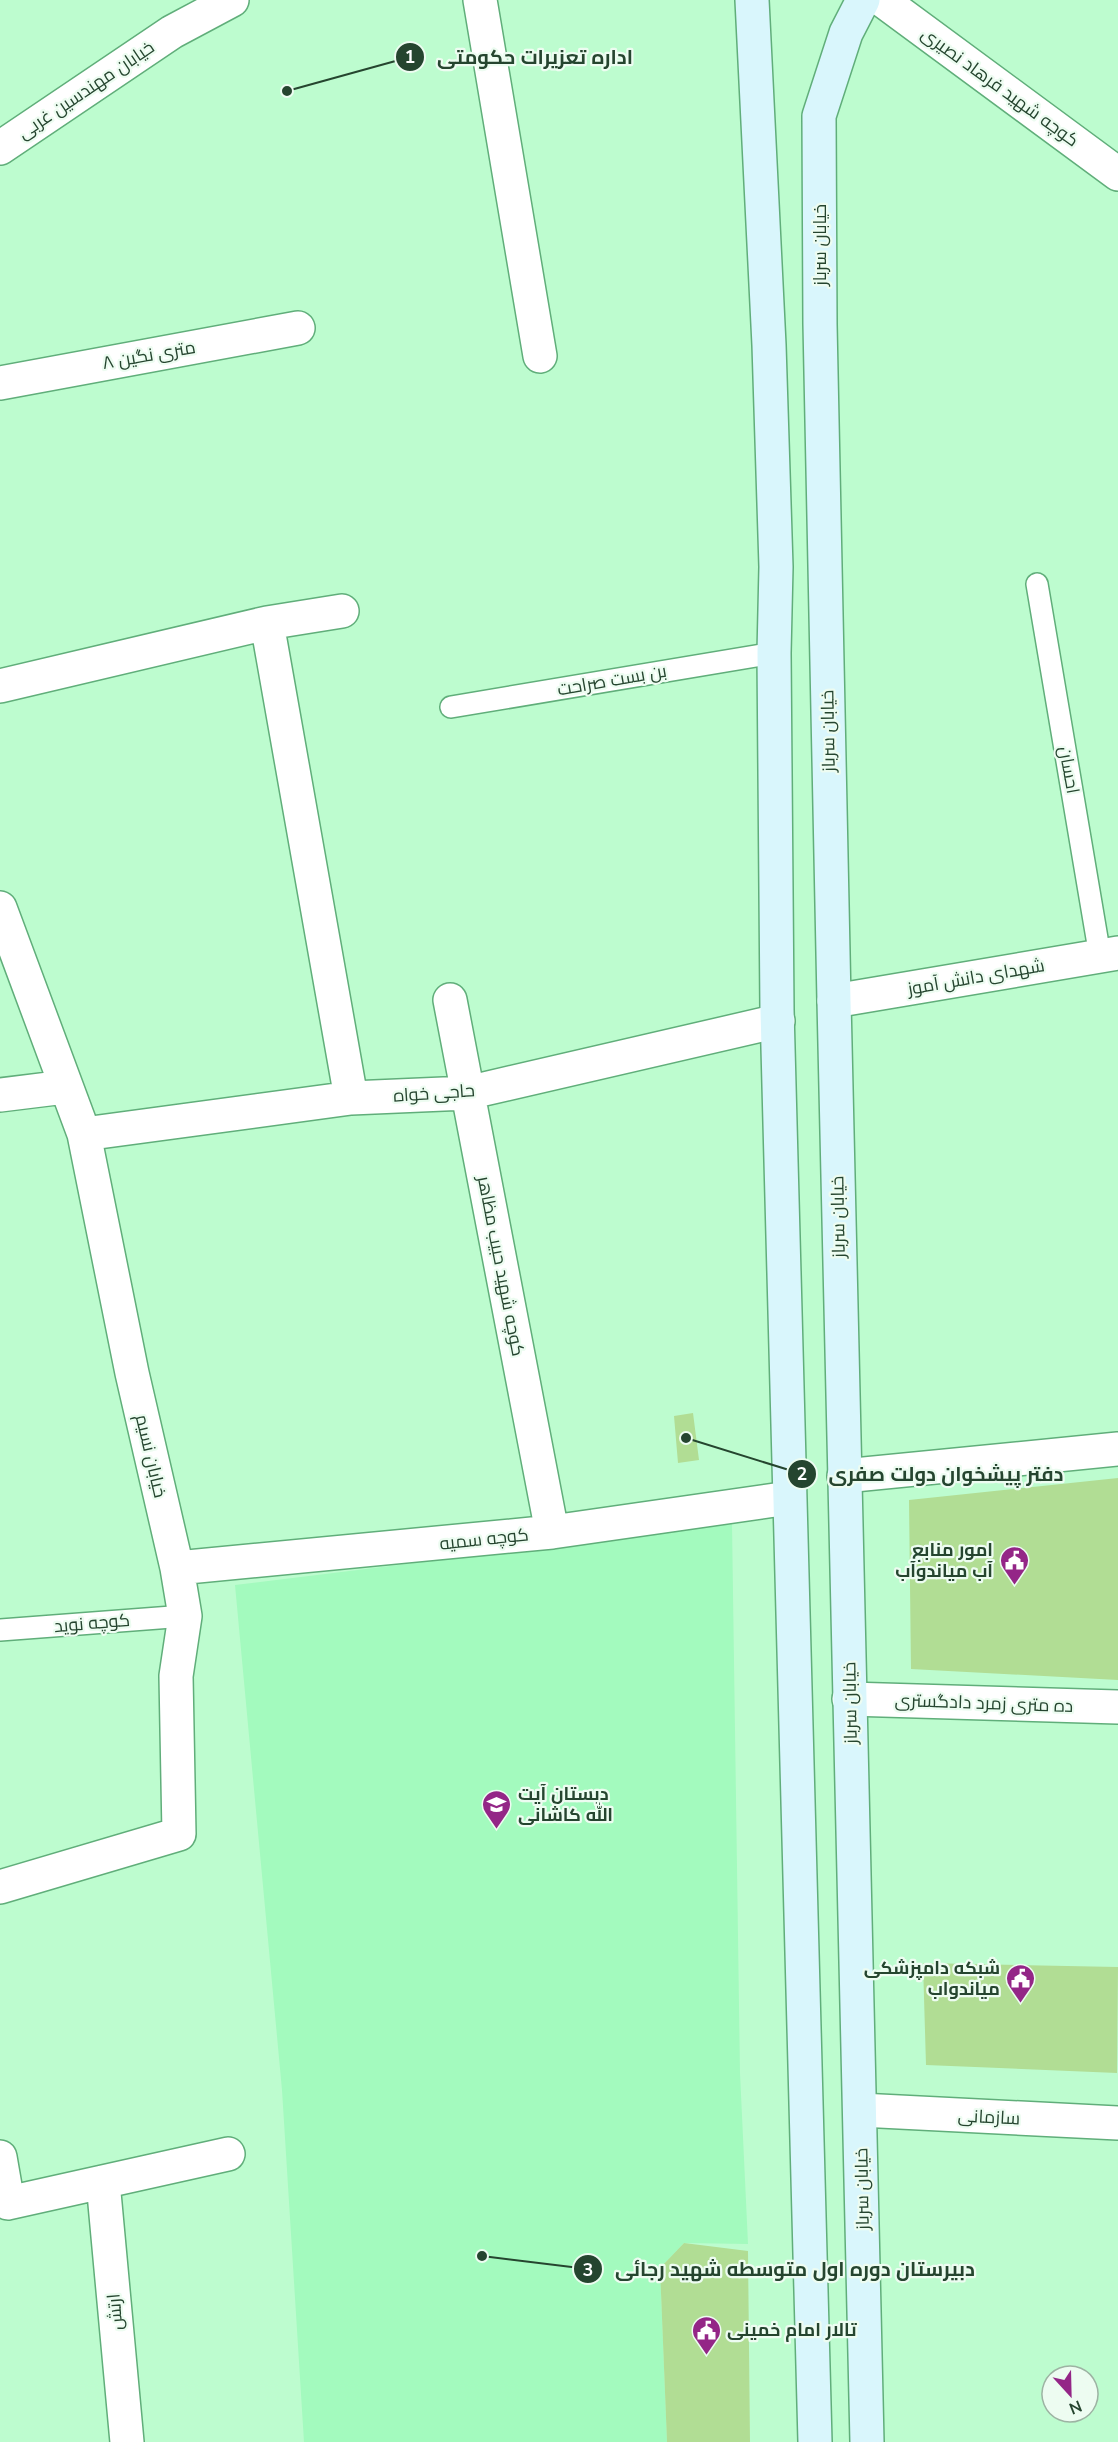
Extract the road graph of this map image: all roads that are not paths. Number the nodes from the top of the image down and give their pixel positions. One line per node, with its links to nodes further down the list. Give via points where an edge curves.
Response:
1 (202, 0): 7 (street)
2 (232, 0): 7 (street)
3 (480, 0): 11 (street)
4 (752, 0): 13 (main road)
5 (863, 0): 14 (main road, خیابان سرباز, via 846,33 819,116)
6 (882, 0): 9 (street, کوچه شهید فرهاد نصیری)
7 (172, 32): 8 (street, خیابان مهندسین غربی)
8 (0, 148)
9 (1118, 174)
10 (298, 328): 12 (street, ۸ متری نگین)
11 (540, 356)
12 (0, 383)
13 (774, 495): 14 (main road); 18 (main road)
14 (824, 496): 24 (main road, خیابان سرباز)
15 (1037, 584): 22 (lane, احسان)
16 (342, 611): 17 (street)
17 (267, 623): 19 (street); 29 (street)
18 (774, 652): 20 (lane, بن بست صراحت); 25 (main road)
19 (0, 686)
20 (451, 707)
21 (0, 908): 26 (street, خیابان نسیم)
22 (1109, 955): 24 (street, شهدای دانش آموز)
23 (450, 1000): 27 (street, کوچه شهید حبیب مظاهر)
24 (834, 1001): 32 (main road, خیابان سرباز)
25 (778, 1021): 27 (street, حاجی خواه); 33 (main road)
26 (65, 1087): 28 (street); 30 (street, خیابان نسیم)
27 (467, 1093): 29 (street, حاجی خواه); 34 (street, کوچه شهید حبیب مظاهر)
28 (0, 1095)
29 (351, 1098): 30 (street, حاجی خواه)
30 (84, 1134): 35 (street, خیابان نسیم, via 132,1373)
31 (1118, 1449): 32 (street)
32 (844, 1476): 38 (main road, خیابان سرباز)
33 (789, 1498): 34 (street, کوچه سمیه); 47 (main road)
34 (552, 1532): 35 (street, کوچه سمیه)
35 (177, 1568): 36 (street, خیابان نسیم)
36 (185, 1616): 37 (lane, کوچه نوید); 40 (street, خیابان نسیم, via 176,1676 179,1834)
37 (0, 1630)
38 (849, 1699): 39 (street, ده متری زمرد دادگستری); 41 (main road, خیابان سرباز)
39 (1118, 1707)
40 (0, 1887)
41 (860, 2110): 42 (street, سازمانی); 48 (main road, خیابان سرباز)
42 (1118, 2123)
43 (228, 2154): 45 (street)
44 (0, 2157): 45 (street, via 8,2203)
45 (103, 2181): 46 (street, ارتش)
46 (127, 2442)
47 (815, 2442)
48 (867, 2442)

